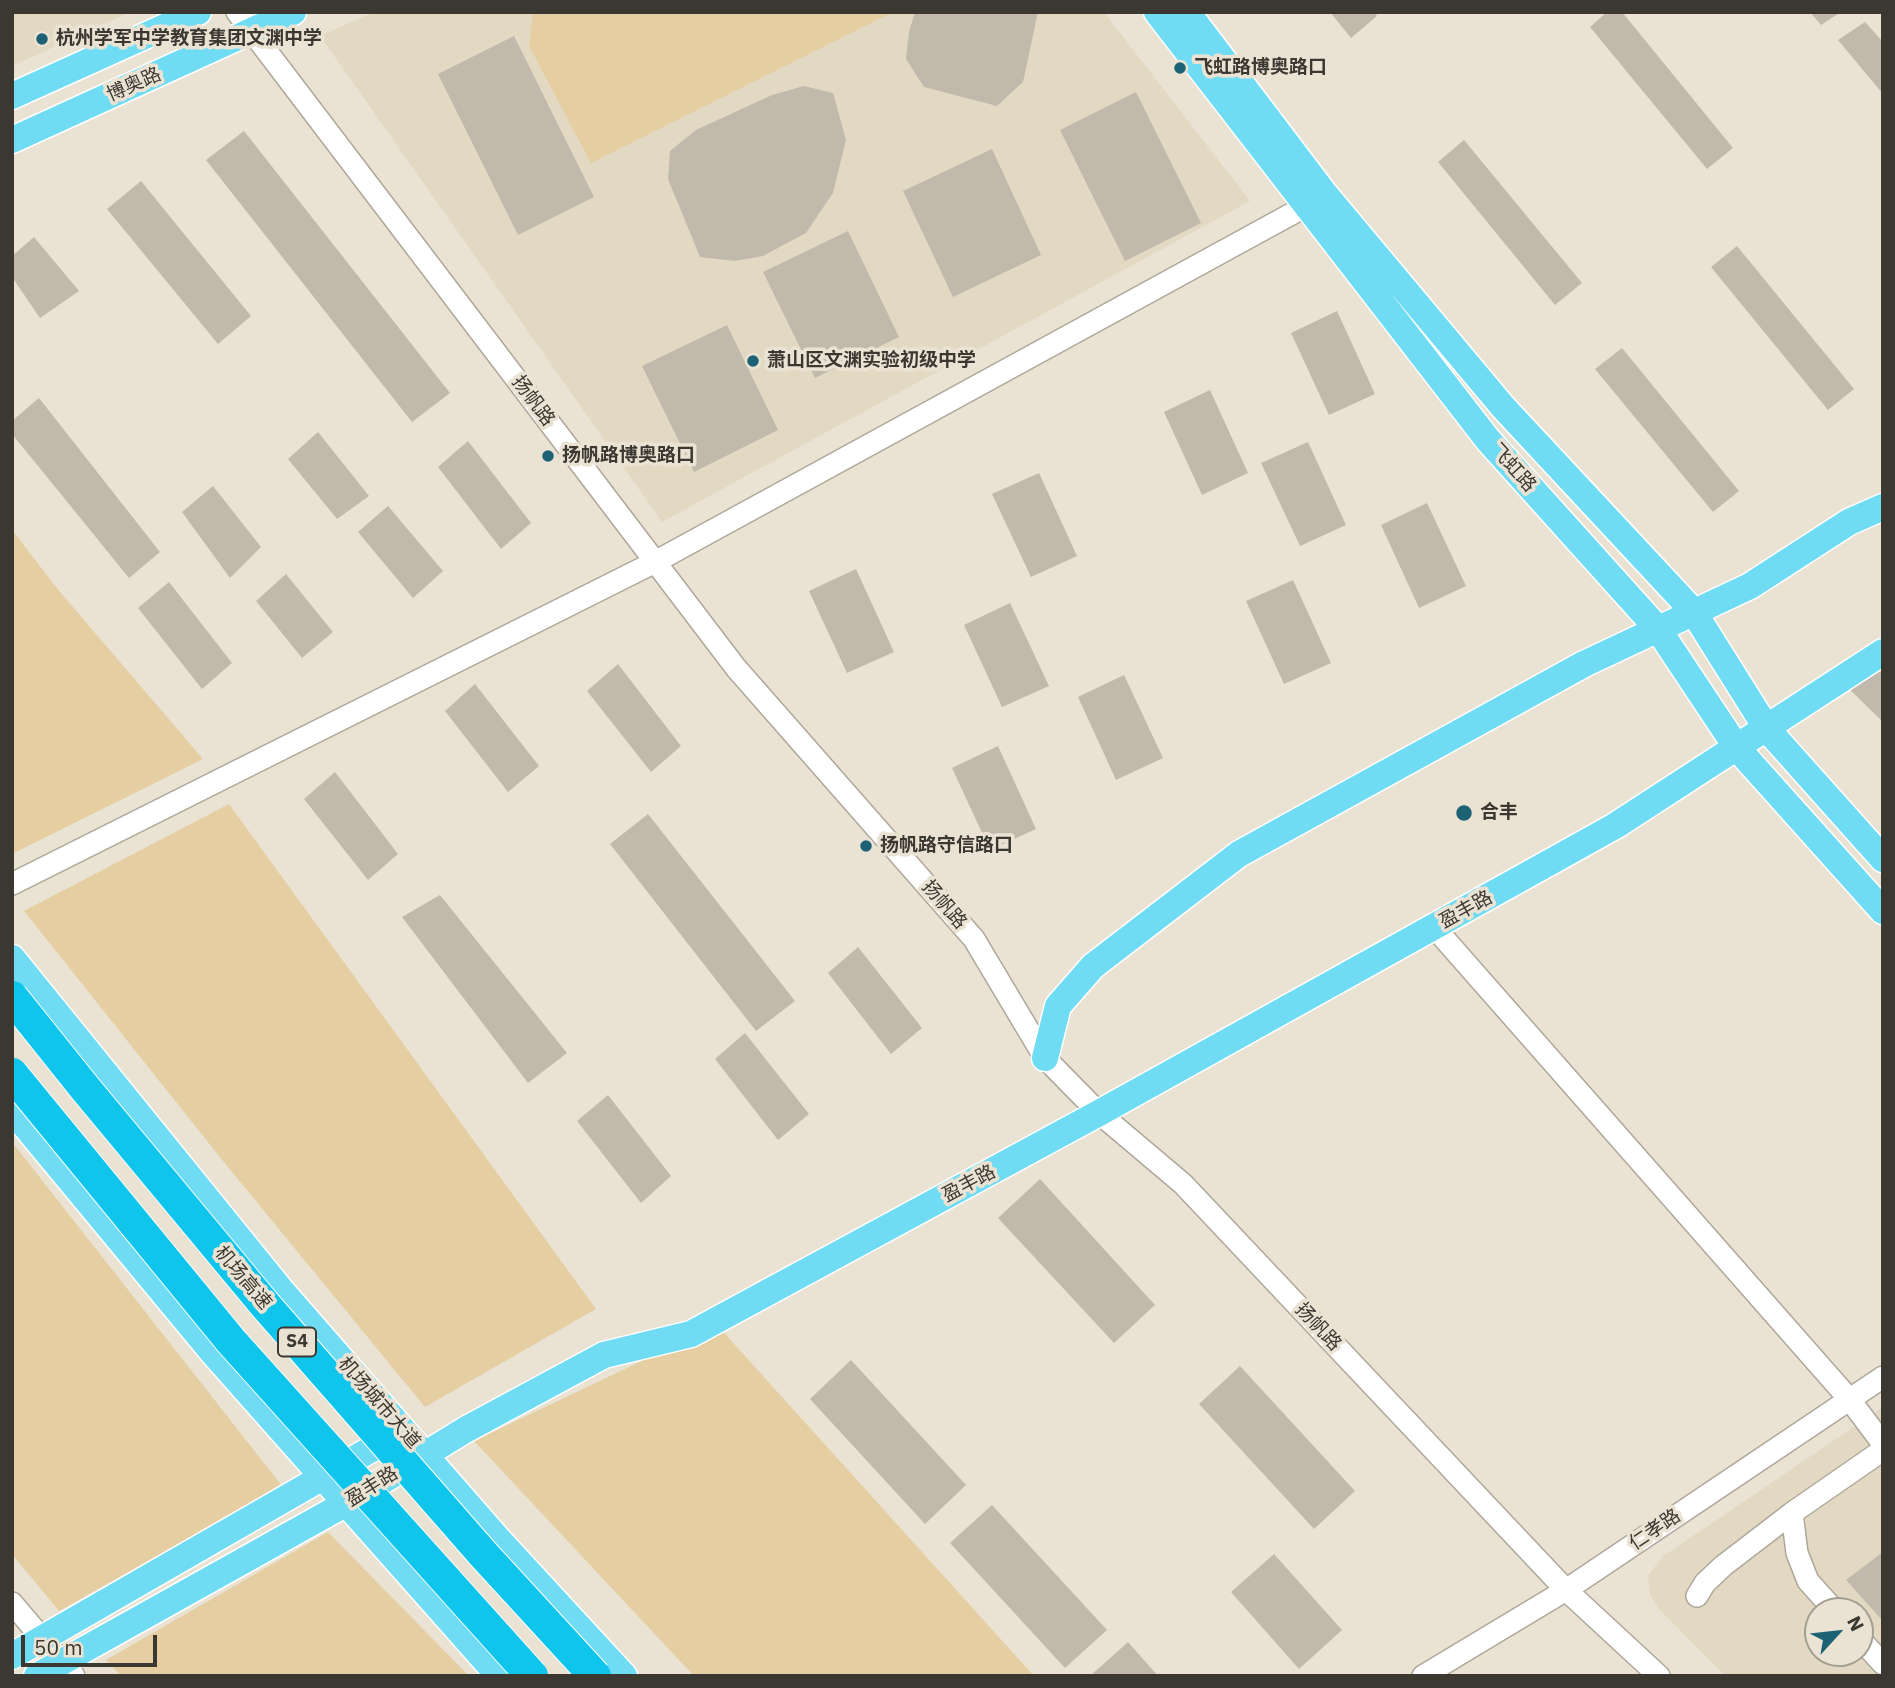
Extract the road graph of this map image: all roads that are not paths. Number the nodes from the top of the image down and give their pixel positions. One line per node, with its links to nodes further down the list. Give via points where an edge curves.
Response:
1 (198, 12): 6 (main road, 博奥路)
2 (293, 12): 5 (main road, 博奥路)
3 (1157, 12): 8 (main road, 飞虹路)
4 (1187, 12): 11 (main road, 飞虹路, via 1324,193 1503,407)
5 (245, 22): 7 (main road, 博奥路); 10 (street, 扬帆路)
6 (12, 96)
7 (12, 140)
8 (1306, 206): 10 (street); 12 (main road, 飞虹路, via 1488,440)
9 (1883, 507): 11 (main road, via 1849,522 1750,586)
10 (656, 562): 17 (street); 22 (street, 扬帆路, via 736,668 974,939)
11 (1693, 611): 12 (main road); 14 (main road, 飞虹路)
12 (1658, 629): 15 (main road, 飞虹路); 22 (main road, via 1584,664 1239,854 1093,966 1058,1006)
13 (1883, 652): 14 (main road, 盈丰路)
14 (1767, 729): 15 (main road, 盈丰路); 16 (main road, 飞虹路)
15 (1737, 748): 18 (main road, 飞虹路); 19 (main road, 盈丰路, via 1615,826)
16 (1883, 859)
17 (12, 884)
18 (1883, 911)
19 (1434, 927): 25 (main road, 盈丰路); 27 (street)
20 (12, 958): 28 (main road, 机场城市大道, via 280,1289)
21 (12, 997): 45 (highway, 机场高速 / S4, bridge, via 266,1306)
22 (1045, 1058): 25 (street, 扬帆路)
23 (12, 1074): 44 (highway, S4, bridge, via 231,1342)
24 (12, 1110): 32 (main road)
25 (1099, 1113): 31 (main road, 盈丰路, via 691,1334 604,1356); 35 (street, 扬帆路, via 1183,1184)
26 (1883, 1377): 27 (street, 仁孝路)
27 (1850, 1400): 29 (street); 35 (street, 仁孝路)
28 (402, 1431): 31 (main road, 机场城市大道); 32 (main road, 盈丰路)
29 (1883, 1444)
30 (1883, 1450): 34 (street)
31 (423, 1455): 33 (main road, 盈丰路); 46 (main road, 机场城市大道)
32 (322, 1477): 33 (main road); 39 (main road, 盈丰路)
33 (345, 1504): 41 (main road, 盈丰路); 43 (main road)
34 (1792, 1513): 36 (street, via 1723,1566); 37 (street, via 1797,1553 1808,1581)
35 (1566, 1590): 47 (street, 仁孝路); 48 (street, 扬帆路)
36 (1697, 1596)
37 (1822, 1597)
38 (12, 1603): 39 (street)
39 (42, 1639): 40 (main road, 盈丰路); 41 (street)
40 (12, 1656)
41 (68, 1669): 42 (main road, 盈丰路)
42 (37, 1676)
43 (499, 1676)
44 (533, 1676)
45 (595, 1676)
46 (624, 1676)
47 (1423, 1676)
48 (1659, 1676)

